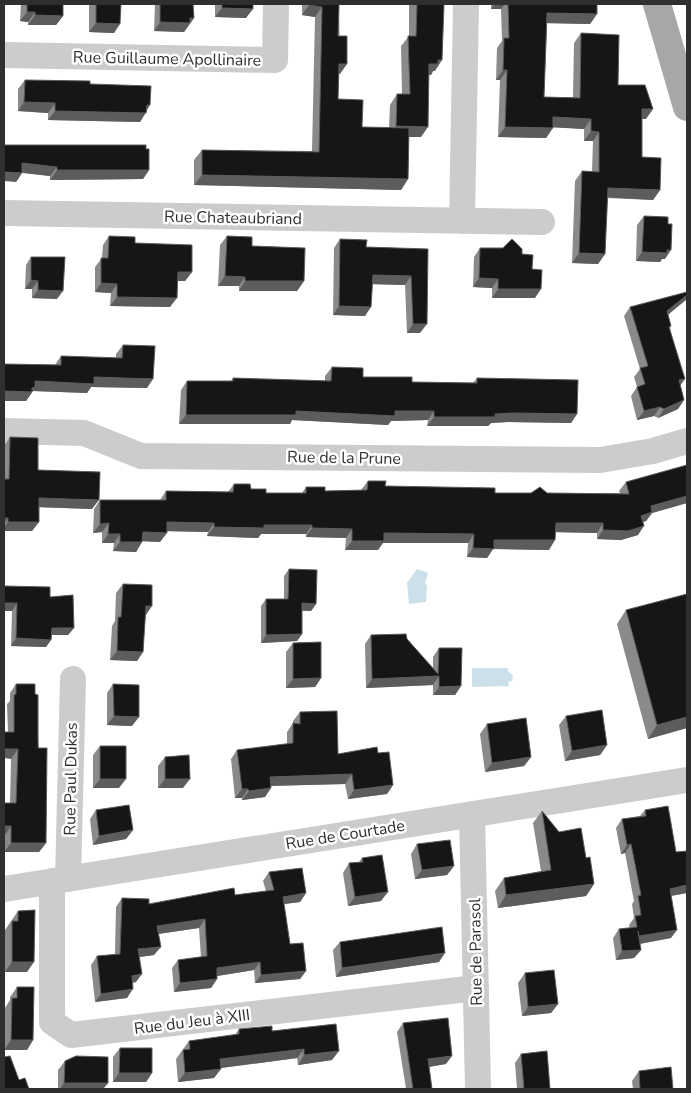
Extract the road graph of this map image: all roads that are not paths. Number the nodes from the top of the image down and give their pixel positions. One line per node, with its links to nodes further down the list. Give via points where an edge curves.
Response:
1 (276, 4): 4 (street, Rue Guillaume Apollinaire, via 275,60)
2 (466, 4): 7 (street)
3 (657, 4): 5 (main road)
4 (4, 55)
5 (687, 107)
6 (4, 213): 7 (street, Rue Chateaubriand)
7 (462, 221): 8 (street, Rue Chateaubriand)
8 (542, 222)
9 (4, 431): 10 (street, Rue de la Prune, via 84,433 141,456 600,460 653,451)
10 (687, 441)
11 (73, 679): 14 (street, Rue Paul Dukas)
12 (687, 780): 13 (street, Rue de Courtade)
13 (472, 814): 14 (street, Rue de Courtade); 16 (street, Rue de Parasol)
14 (60, 880): 15 (street, Rue de Courtade); 16 (street, Rue du Jeu à XIII, via 52,1022 71,1035)
15 (4, 889)
16 (476, 988): 17 (street, Rue de Parasol)
17 (478, 1089)

